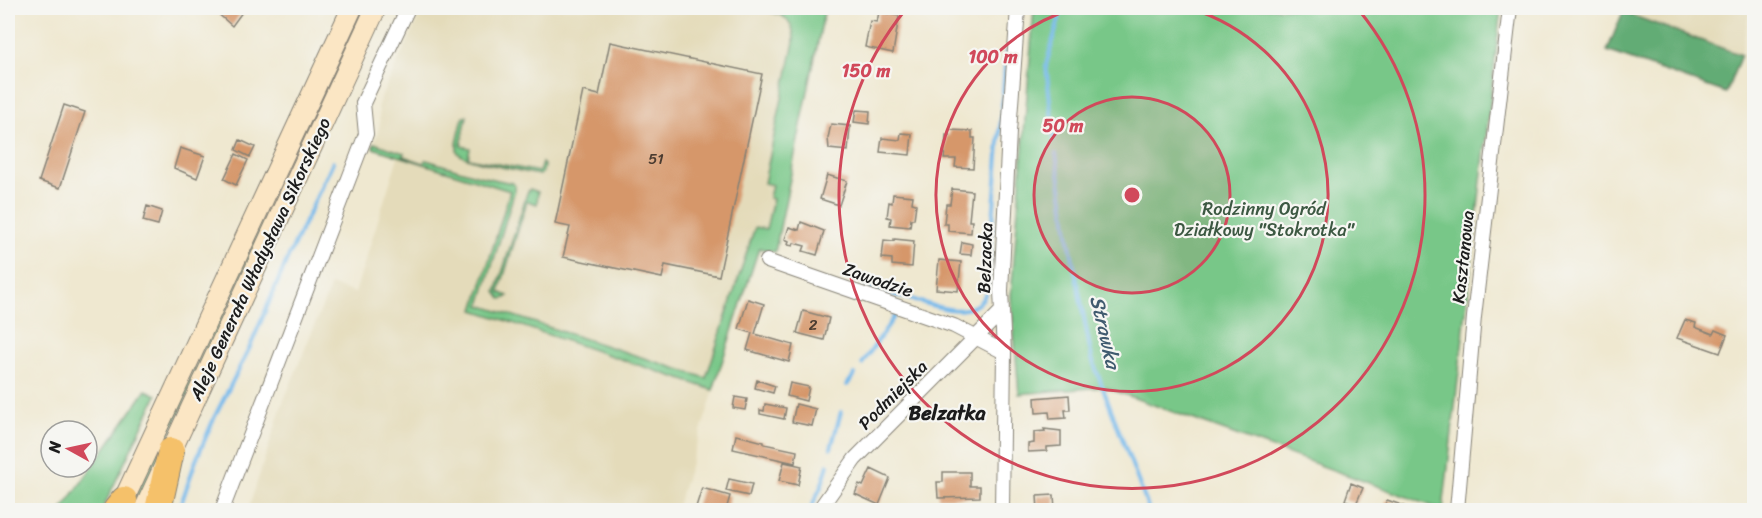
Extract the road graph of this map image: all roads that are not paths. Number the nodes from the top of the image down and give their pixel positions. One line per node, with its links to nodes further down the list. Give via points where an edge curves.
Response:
1 (352, 8): 11 (main road, Aleje Generała Władysława Sikorskiego)
2 (376, 8): 10 (main road, Aleje Generała Władysława Sikorskiego)
3 (408, 8): 13 (street, via 363,103 366,134)
4 (1017, 8): 7 (street, Belzacka)
5 (1510, 8): 16 (street, Kasztanowa, via 1474,317)
6 (767, 261): 8 (street, Zawodzie)
7 (1001, 312): 8 (street, Podmiejska); 9 (street, Belzacka)
8 (976, 337): 9 (street, Zawodzie); 14 (street, Podmiejska, via 855,459)
9 (1004, 352): 15 (street, Belzacka)
10 (171, 451): 11 (main road, Aleje Generała Władysława Sikorskiego); 12 (highway)
11 (126, 508)
12 (158, 510)
13 (222, 510)
14 (819, 510)
15 (1002, 510)
16 (1457, 510)

